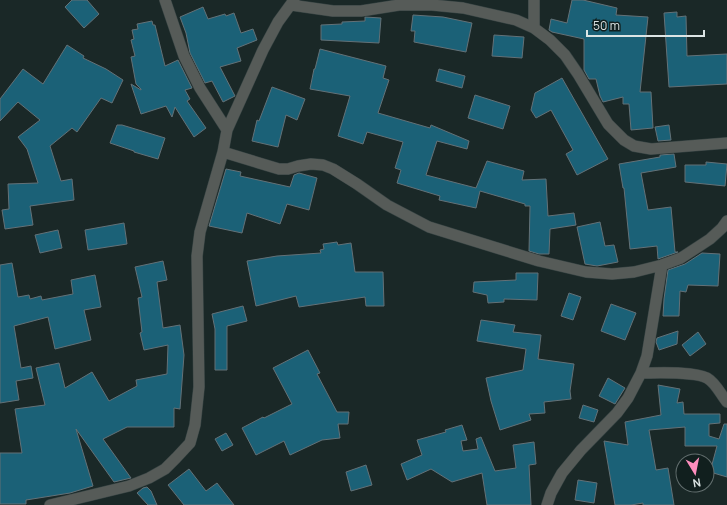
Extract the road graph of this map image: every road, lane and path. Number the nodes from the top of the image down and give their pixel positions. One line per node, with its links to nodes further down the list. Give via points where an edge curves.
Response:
1 (165, 0): 5 (street, via 184,56 200,88)
2 (534, 0): 4 (street)
3 (293, 3): 4 (street, via 333,11 432,5 463,8 516,20); 5 (street, via 278,22 263,50)
4 (534, 28): 6 (street, via 565,55 608,124 634,146 651,149)
5 (227, 130): 7 (street)
6 (727, 143)
7 (223, 152): 9 (street, via 279,169 311,164 323,165 387,205 429,227 539,261 586,272 612,274); 12 (street, via 200,232 197,256 199,387 195,425 190,443 166,469 149,478 129,486)
8 (727, 221): 9 (street, via 710,239 681,258)
9 (662, 265): 10 (street, via 647,356)
10 (641, 373): 11 (street, via 670,372 707,378); 13 (street, via 617,413 562,473)
11 (727, 402)
12 (50, 505)
13 (547, 505)

